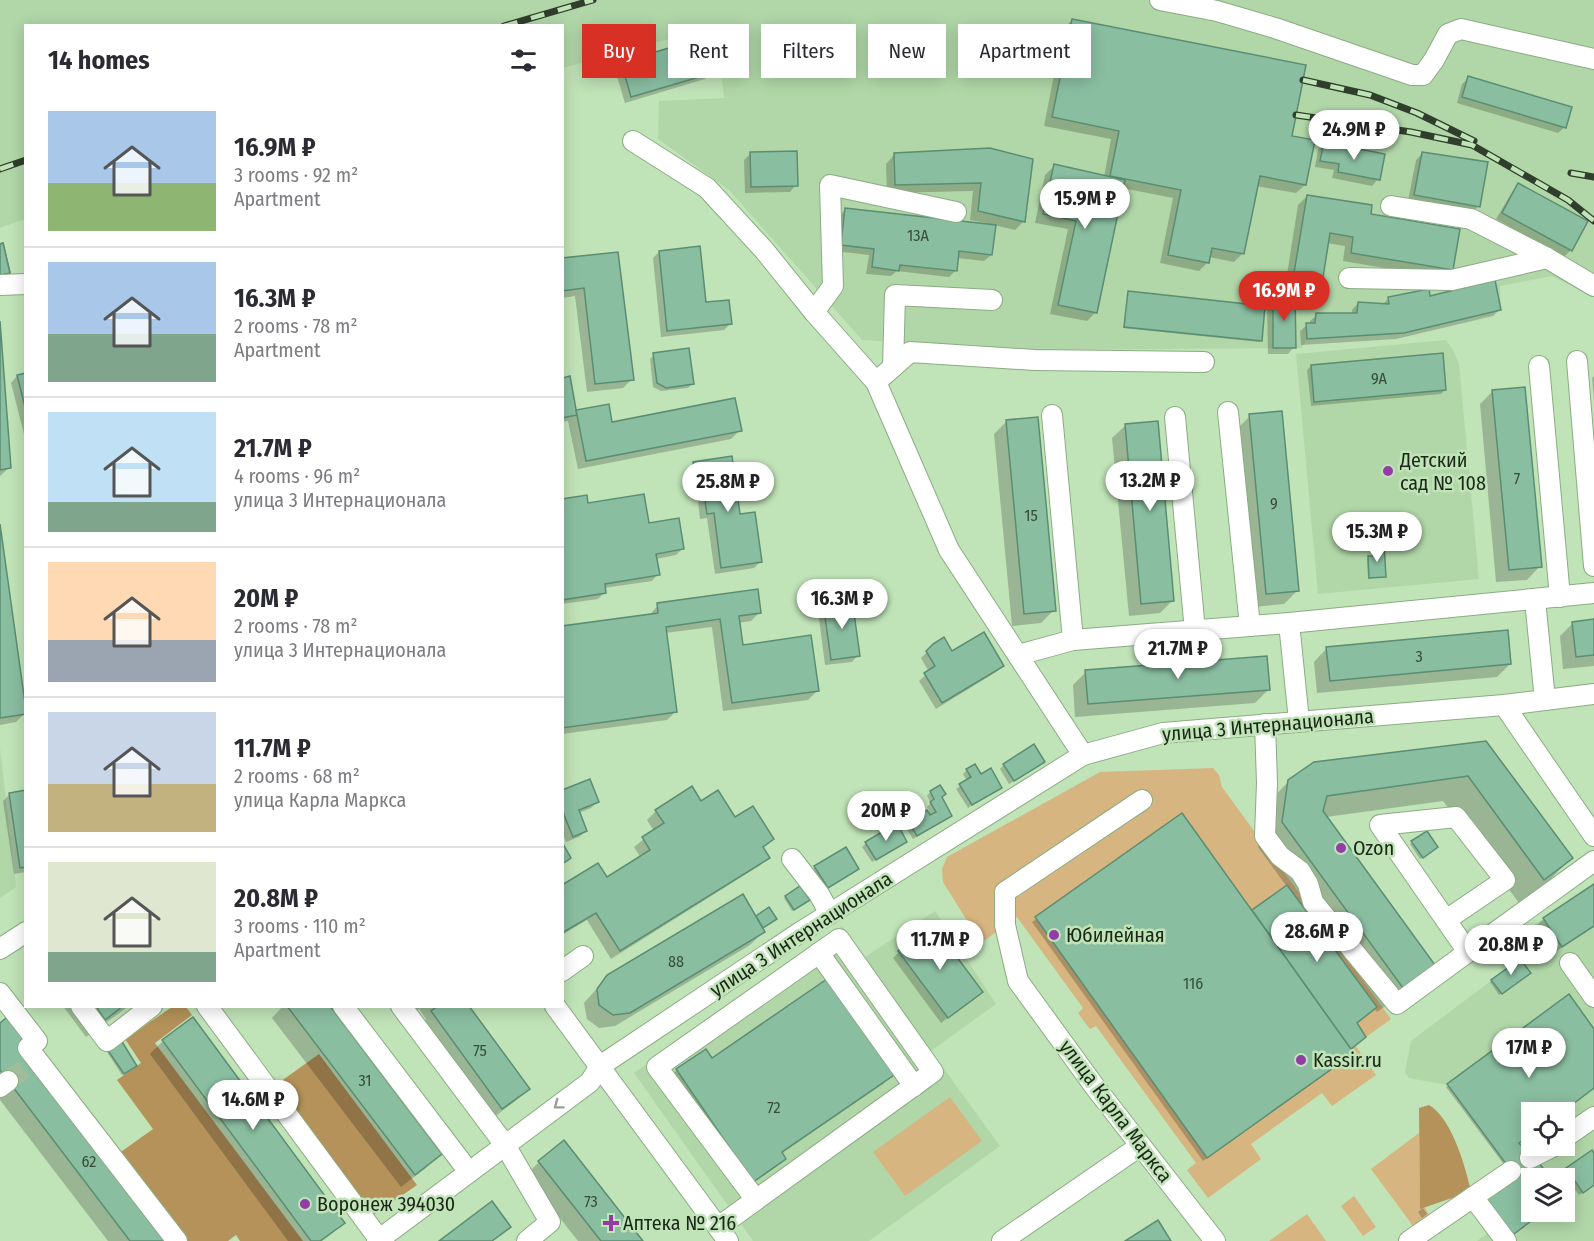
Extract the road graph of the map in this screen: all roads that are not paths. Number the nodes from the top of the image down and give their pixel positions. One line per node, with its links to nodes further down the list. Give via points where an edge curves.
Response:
1 (1160, 0): 2 (street, via 1229,14 1412,75 1423,75 1448,34 1461,29)
2 (1594, 59)
3 (633, 141): 12 (street, via 707,188)
4 (1391, 206): 6 (street, via 1471,219)
5 (956, 212): 12 (street, via 830,185 833,286)
6 (1547, 258): 7 (street, via 1452,280); 10 (street)
7 (1349, 278)
8 (24, 284): 9 (street)
9 (0, 285)
10 (1594, 286)
11 (992, 300): 16 (street, via 895,295)
12 (814, 312): 17 (street)
13 (1577, 361): 21 (street)
14 (1204, 362): 16 (street, via 1035,360 910,352)
15 (1539, 366): 23 (street)
16 (892, 367): 17 (street)
17 (876, 382): 29 (street, via 949,550)
18 (1228, 412): 26 (street)
19 (1052, 415): 28 (street)
20 (1174, 417): 27 (street)
21 (1594, 566)
22 (1594, 593): 23 (street)
23 (1560, 597): 24 (street)
24 (1535, 600): 25 (street); 31 (street)
25 (1289, 623): 26 (street); 33 (street)
26 (1250, 626): 27 (street)
27 (1195, 631): 28 (street)
28 (1073, 640): 29 (street)
29 (1018, 655): 35 (street)
30 (1594, 694): 31 (street, улица 3 Интернационала)
31 (1545, 700): 32 (street, улица 3 Интернационала)
32 (1504, 705): 33 (street, улица 3 Интернационала); 37 (street)
33 (1299, 721): 34 (street, улица 3 Интернационала)
34 (1265, 724): 35 (street, улица 3 Интернационала, via 1163,733); 44 (street, via 1265,836 1280,856 1300,871 1313,902 1397,1004)
35 (1083, 755): 40 (street, улица 3 Интернационала)
36 (1142, 800): 60 (street, улица Карла Маркса, via 1005,892 1005,924 1018,981)
37 (1592, 829)
38 (792, 859): 40 (street)
39 (1594, 861): 44 (street)
40 (830, 914): 56 (street, улица 3 Интернационала, via 795,926)
41 (1446, 920): 41 (street, via 1505,880 1456,817 1380,825); 44 (street)
42 (24, 933): 43 (street)
43 (0, 949)
44 (1468, 952)
45 (583, 956): 47 (street)
46 (1570, 963): 49 (street)
47 (564, 970)
48 (0, 993): 69 (street, via 36,1041 28,1048 36,1060)
49 (1594, 997)
50 (82, 1008): 51 (street, via 107,1041)
51 (149, 1008)
52 (208, 1008): 68 (street)
53 (345, 1008): 64 (street)
54 (402, 1008): 59 (street)
55 (556, 1008): 56 (street)
56 (600, 1066): 59 (street, улица 3 Интернационала, one-way to 59, via 590,1082); 67 (street)
57 (1594, 1117): 58 (street)
58 (1575, 1130)
59 (505, 1145): 64 (street, улица 3 Интернационала); 70 (street, via 550,1222)
60 (1140, 1146): 71 (street); 72 (street, улица Карла Маркса)
61 (1534, 1156): 62 (street)
62 (1530, 1158)
63 (1511, 1171): 65 (street)
64 (469, 1172): 68 (street, улица 3 Интернационала)
65 (1473, 1197): 73 (street); 74 (street)
66 (756, 1200): 66 (street, via 933,1072 839,939 657,1067); 67 (street)
67 (723, 1234)
68 (378, 1240)
69 (177, 1241)
70 (527, 1241)
71 (1002, 1241)
72 (1215, 1241)
73 (1409, 1241)
74 (1506, 1241)

